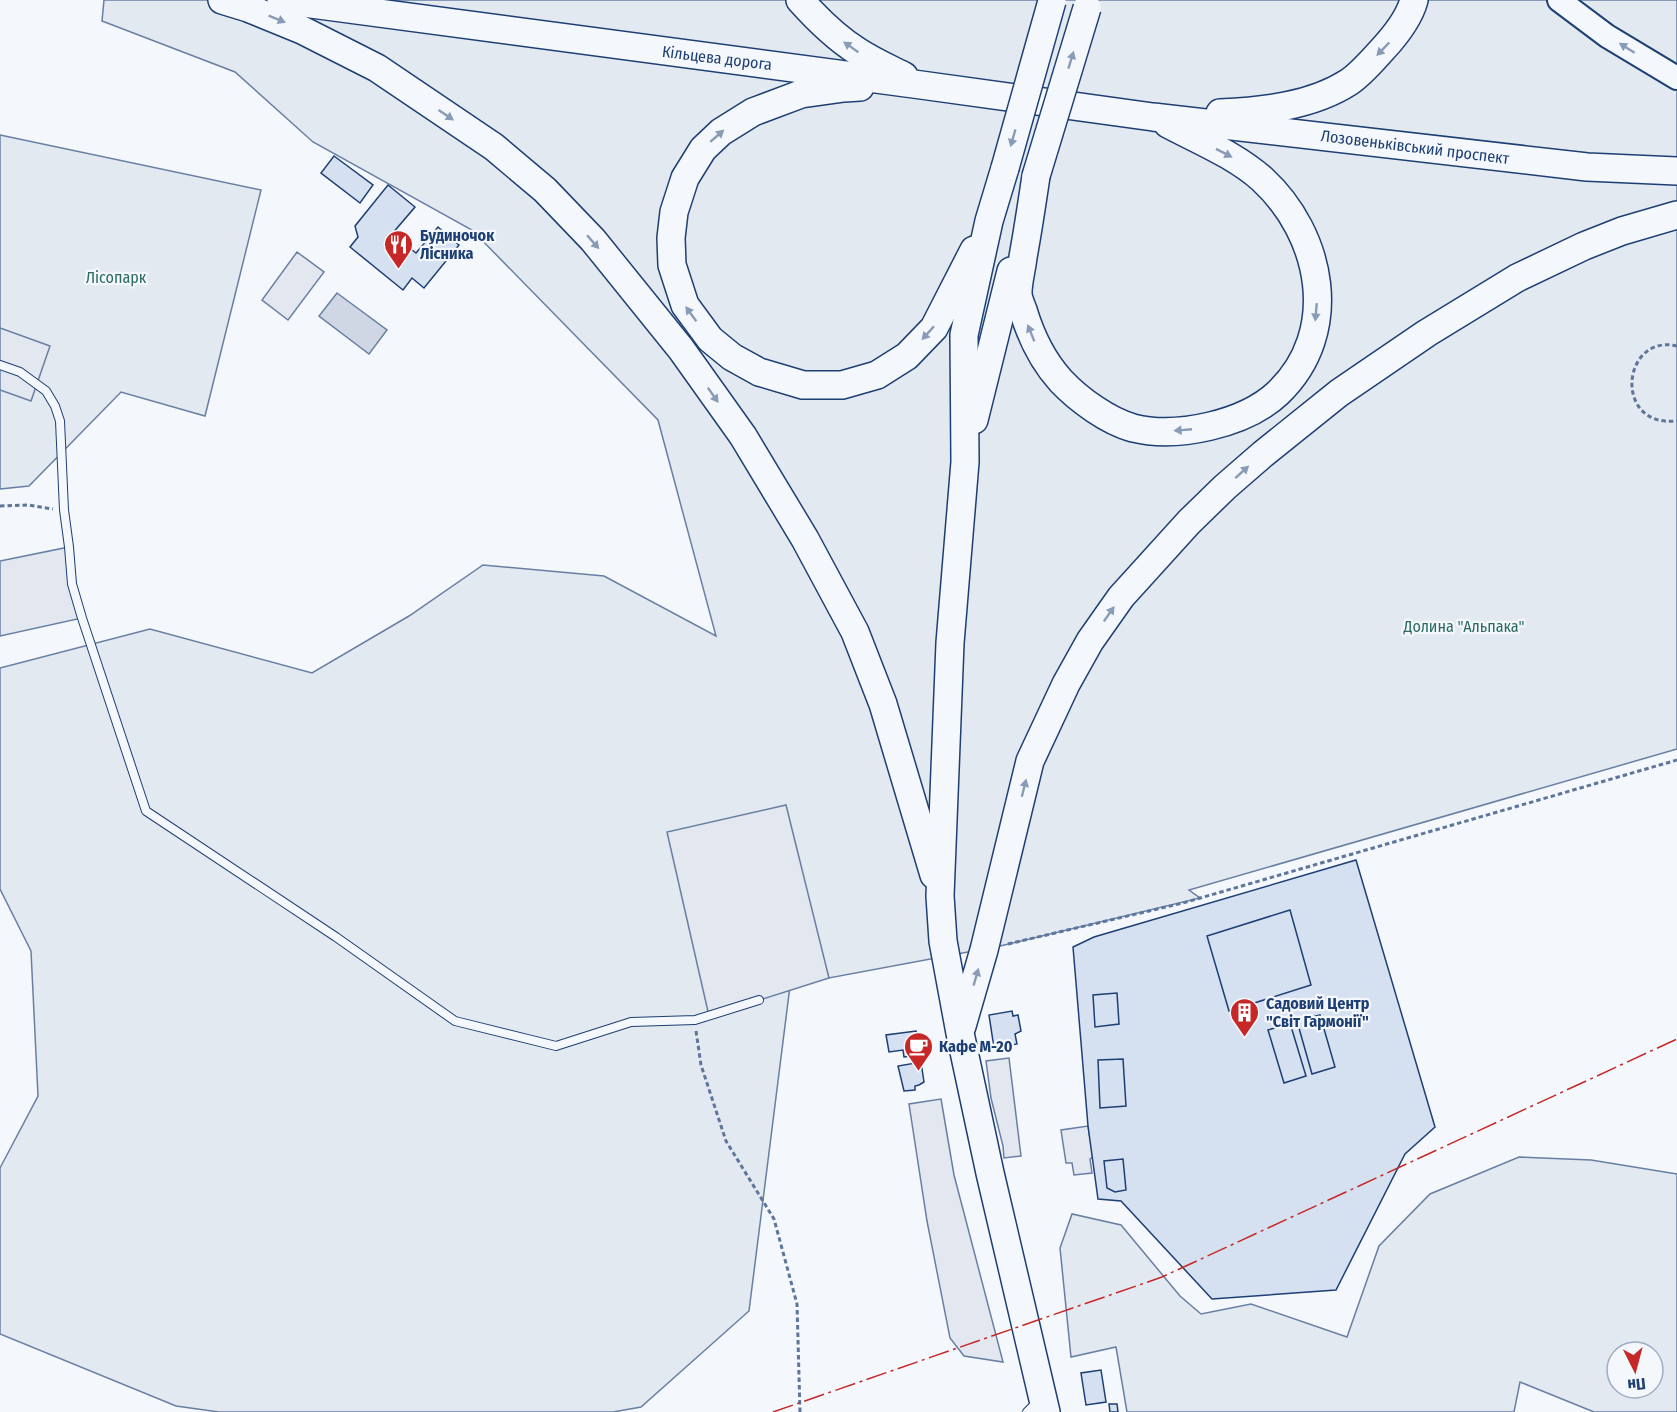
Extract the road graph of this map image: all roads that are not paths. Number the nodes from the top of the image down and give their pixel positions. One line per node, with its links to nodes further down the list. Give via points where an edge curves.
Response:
1 (222, 0): 17 (highway, one-way to 17, via 302,30 377,68 494,147 545,190 593,240 681,349 743,436 855,632 883,704)
2 (281, 0): 9 (highway, Кільцева дорога)
3 (800, 0): 9 (highway, one-way to 3, via 858,52 821,24)
4 (1052, 0): 14 (highway, one-way to 14, bridge)
5 (1414, 0): 10 (highway, one-way to 10, via 1396,35 1380,53 1349,81 1318,97 1237,112)
6 (1559, 0): 8 (main road, one-way to 6, via 1607,36)
7 (1089, 3): 12 (highway, one-way to 7, bridge)
8 (1677, 78)
9 (921, 85): 10 (highway, Кільцева дорога); 14 (highway, one-way to 9, via 934,328 907,356 877,375 842,385 803,385 759,372 710,339 685,305 672,266 674,212 685,178 703,149 721,132 753,112 801,94)
10 (1153, 117): 11 (highway, Лозовеньківський проспект, via 1587,167); 12 (highway, one-way to 12, via 1240,162 1262,179 1293,216 1313,260 1318,290 1310,345 1278,393 1252,411 1194,429 1160,432 1132,428 1074,395 1050,369 1037,347 1018,294)
11 (1677, 171)
12 (1036, 176): 16 (highway)
13 (1677, 214): 19 (highway, one-way to 13, via 1030,761 1066,684 1120,597 1240,474 1339,393 1426,333 1553,260 1622,231)
14 (989, 221): 16 (highway, via 964,335)
15 (0, 365): 18 (lane, via 20,372 46,391 55,406 60,422 72,584 146,812 455,1021 556,1046 632,1022 695,1020)
16 (965, 462): 17 (highway, via 950,643)
17 (940, 896): 19 (highway, via 943,941)
18 (759, 1000)
19 (960, 1033): 20 (highway)
20 (1039, 1407)

